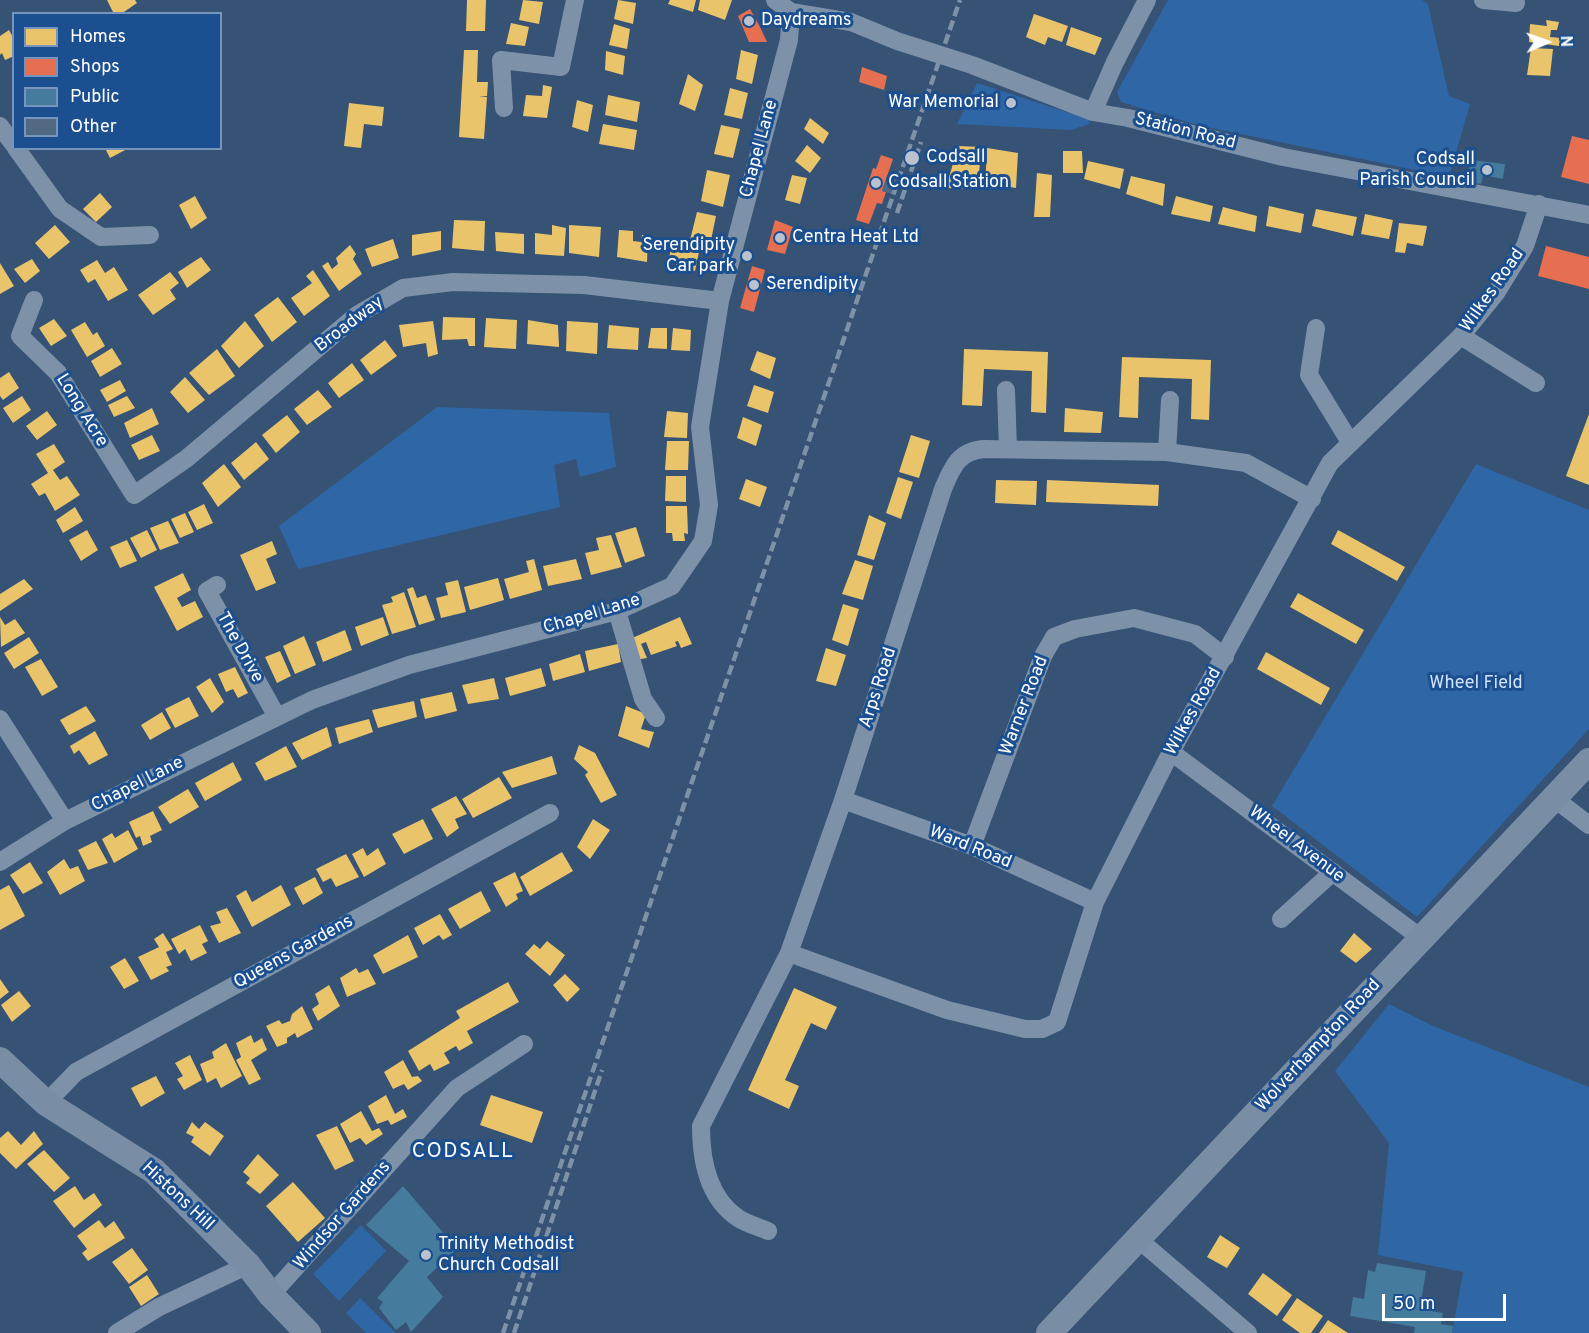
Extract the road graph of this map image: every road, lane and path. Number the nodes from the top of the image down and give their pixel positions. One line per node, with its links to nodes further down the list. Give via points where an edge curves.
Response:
1 (575, 0): 7 (street, via 561,67 501,60)
2 (775, 0): 6 (street)
3 (1147, 0): 8 (street)
4 (1483, 0): 5 (street)
5 (1516, 3)
6 (791, 12): 8 (street, Station Road, via 851,22); 16 (street, Chapel Lane, via 789,40)
7 (504, 108)
8 (1093, 112): 12 (street, Station Road, via 1283,157)
9 (0, 126): 10 (street)
10 (12, 143)
11 (17, 150): 14 (street, via 60,209 100,237)
12 (1539, 204): 13 (street, Station Road); 18 (street, Wilkes Road, via 1525,246 1496,292)
13 (1589, 215)
14 (150, 235)
15 (34, 300): 25 (street, Long Acre, via 20,336 58,373)
16 (720, 301): 25 (street, Broadway, via 584,285 453,282 404,288 357,315 186,459); 28 (street, Chapel Lane, via 700,427 709,505 703,541 672,586)
17 (1316, 328): 22 (street, via 1309,375)
18 (1461, 336): 19 (street); 22 (street, Wilkes Road)
19 (1536, 383)
20 (1006, 390): 23 (street)
21 (1170, 400): 24 (street)
22 (1350, 442): 26 (street, Wilkes Road, via 1330,463)
23 (1008, 449): 24 (street, Arps Road); 36 (street, Arps Road, via 972,449 956,460 943,489)
24 (1167, 452): 26 (street, Arps Road, via 1246,463)
25 (134, 495)
26 (1312, 499): 29 (street, Wilkes Road)
27 (217, 585): 30 (street, The Drive, via 207,591)
28 (617, 611): 30 (street, Chapel Lane, via 409,665); 31 (street, via 643,699)
29 (1225, 657): 33 (street, Wilkes Road); 40 (street, Warner Road, via 1195,634 1134,618 1075,629 1054,638 1043,656)
30 (276, 715): 38 (street, Chapel Lane)
31 (656, 718)
32 (0, 719): 38 (street)
33 (1171, 752): 42 (street, Wheel Avenue); 43 (street, Wilkes Road)
34 (1589, 761): 35 (street, Wolverhampton Road)
35 (1555, 799): 39 (street); 45 (street, Wolverhampton Road)
36 (843, 800): 40 (street, Ward Road); 46 (street, Arps Road)
37 (550, 813): 49 (street, Queens Gardens, via 76,1072)
38 (65, 821): 41 (street, Chapel Lane)
39 (1589, 825)
40 (972, 846): 43 (street, Ward Road)
41 (0, 862)
42 (1334, 873): 44 (street); 45 (street, Wheel Avenue)
43 (1095, 902): 46 (street, Wilkes Road, via 1062,1015 1042,1029 1025,1029 947,1010)
44 (1281, 919)
45 (1420, 938): 51 (street, Wolverhampton Road)
46 (789, 953): 50 (street, Arps Road, via 701,1126 701,1153 719,1201 739,1219)
47 (524, 1044): 53 (street, Windsor Gardens, via 457,1088)
48 (0, 1060): 49 (street, Histons Hill)
49 (46, 1103): 52 (street, Histons Hill, via 154,1171)
50 (768, 1230)
51 (1138, 1239): 56 (street, Wolverhampton Road); 57 (street)
52 (248, 1265): 53 (street, Histons Hill); 54 (street, via 159,1307)
53 (271, 1295): 55 (street, Histons Hill)
54 (117, 1333)
55 (308, 1333)
56 (1049, 1333)
57 (1248, 1333)

